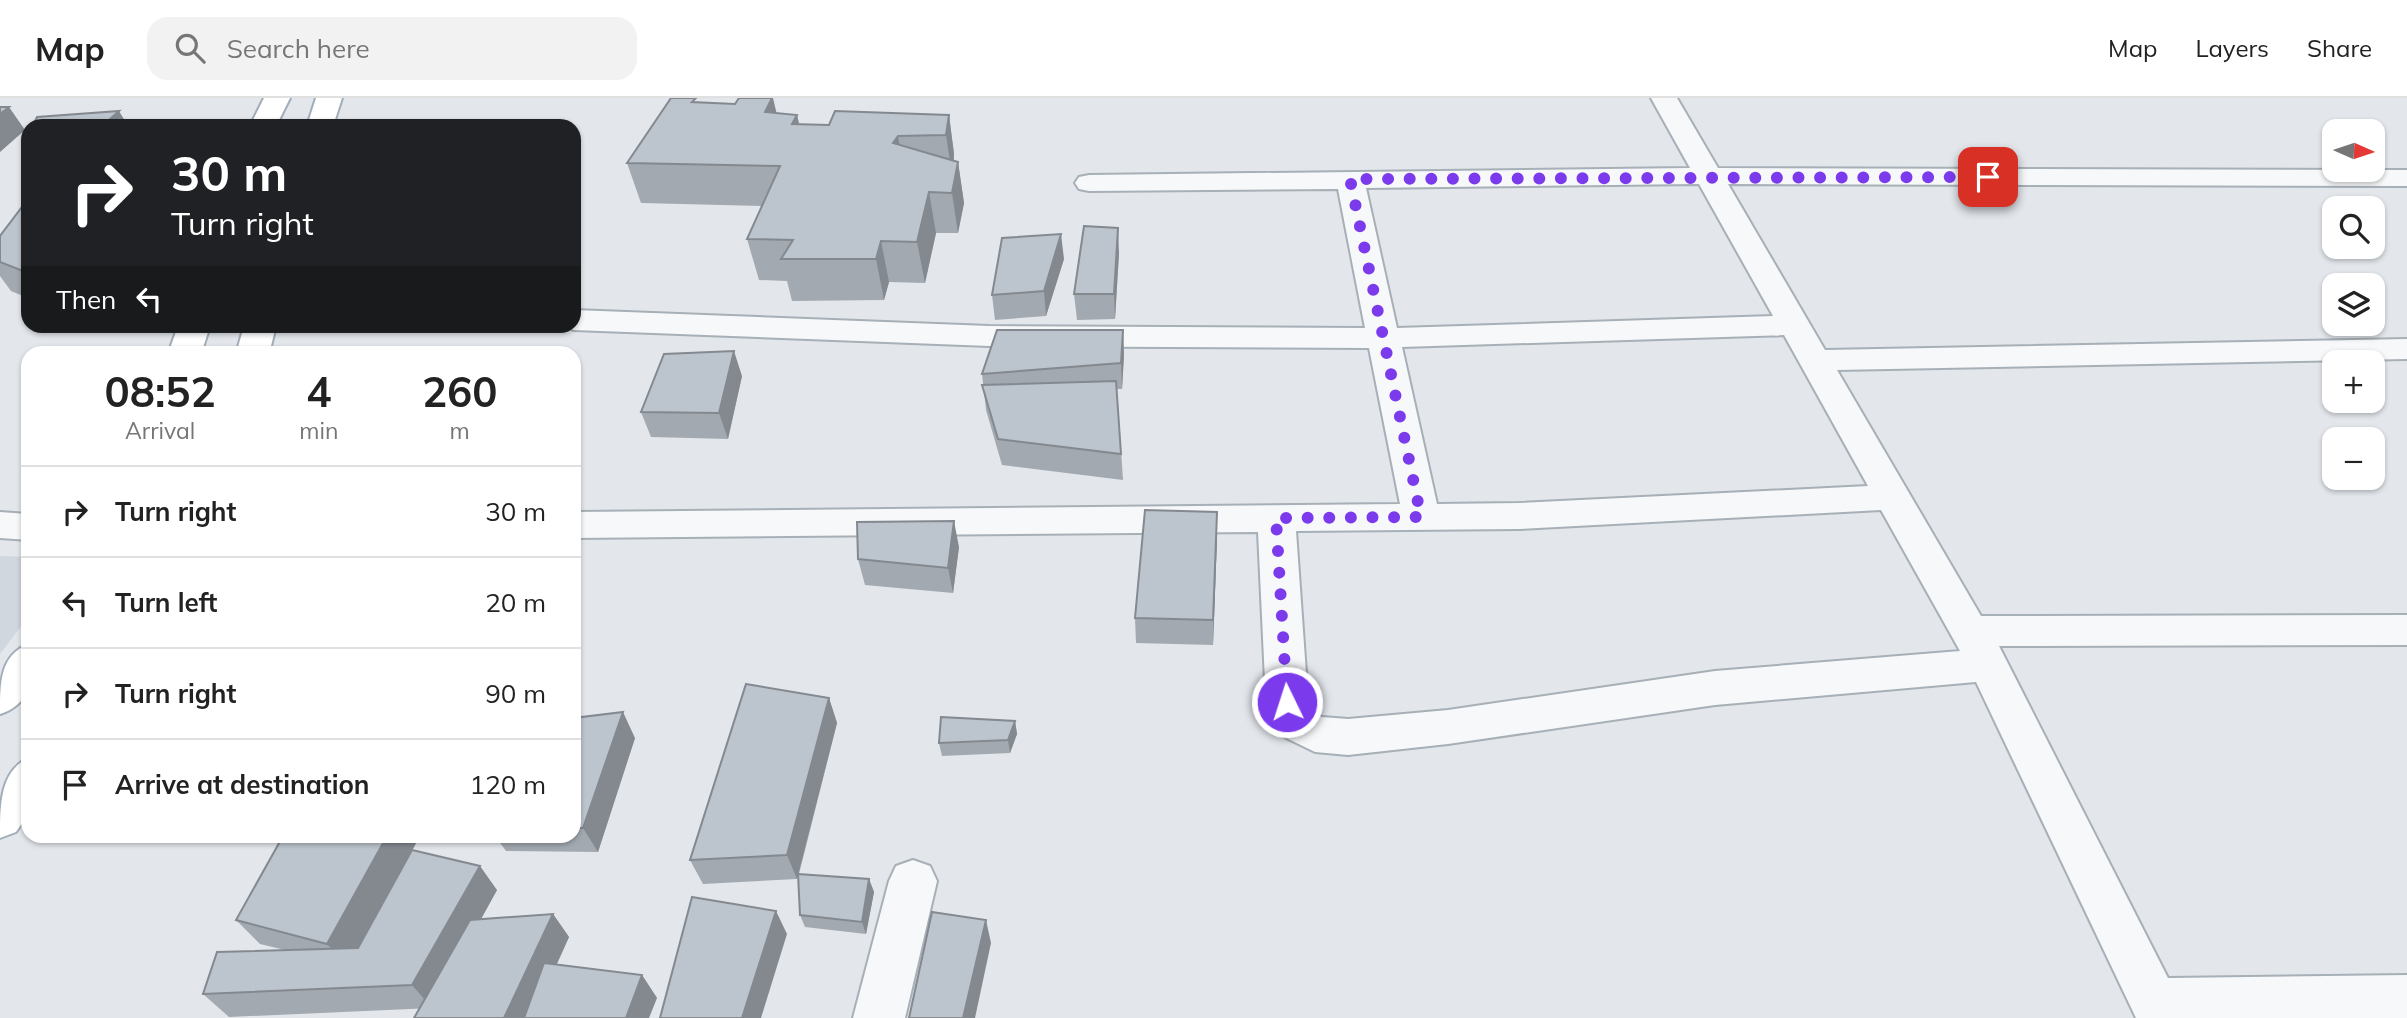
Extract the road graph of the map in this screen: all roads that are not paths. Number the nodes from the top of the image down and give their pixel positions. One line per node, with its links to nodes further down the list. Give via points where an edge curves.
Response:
1 (277, 98): 4 (main road)
2 (328, 98): 5 (main road)
3 (1664, 98): 6 (street)
4 (266, 119)
5 (322, 119)
6 (1709, 176): 7 (street); 8 (street); 11 (street)
7 (2407, 178)
8 (1350, 179): 9 (street); 12 (street)
9 (1089, 184)
10 (581, 320): 12 (street, via 989,336)
11 (1794, 325): 12 (street); 14 (street)
12 (1383, 338): 16 (street)
13 (2407, 349): 14 (street)
14 (1814, 360): 15 (street)
15 (1892, 497): 16 (street); 22 (street)
16 (1421, 517): 17 (street)
17 (1276, 518): 19 (street); 22 (street, via 1287,702 1295,723 1315,734 1360,736 1462,725)
18 (0, 525): 20 (street)
19 (581, 525)
20 (21, 526)
21 (2407, 630): 22 (street)
22 (1979, 648): 27 (street)
23 (21, 787): 24 (main road)
24 (0, 818)
25 (913, 881): 28 (street)
26 (2407, 999): 27 (street)
27 (2158, 1010)
28 (879, 1018)

